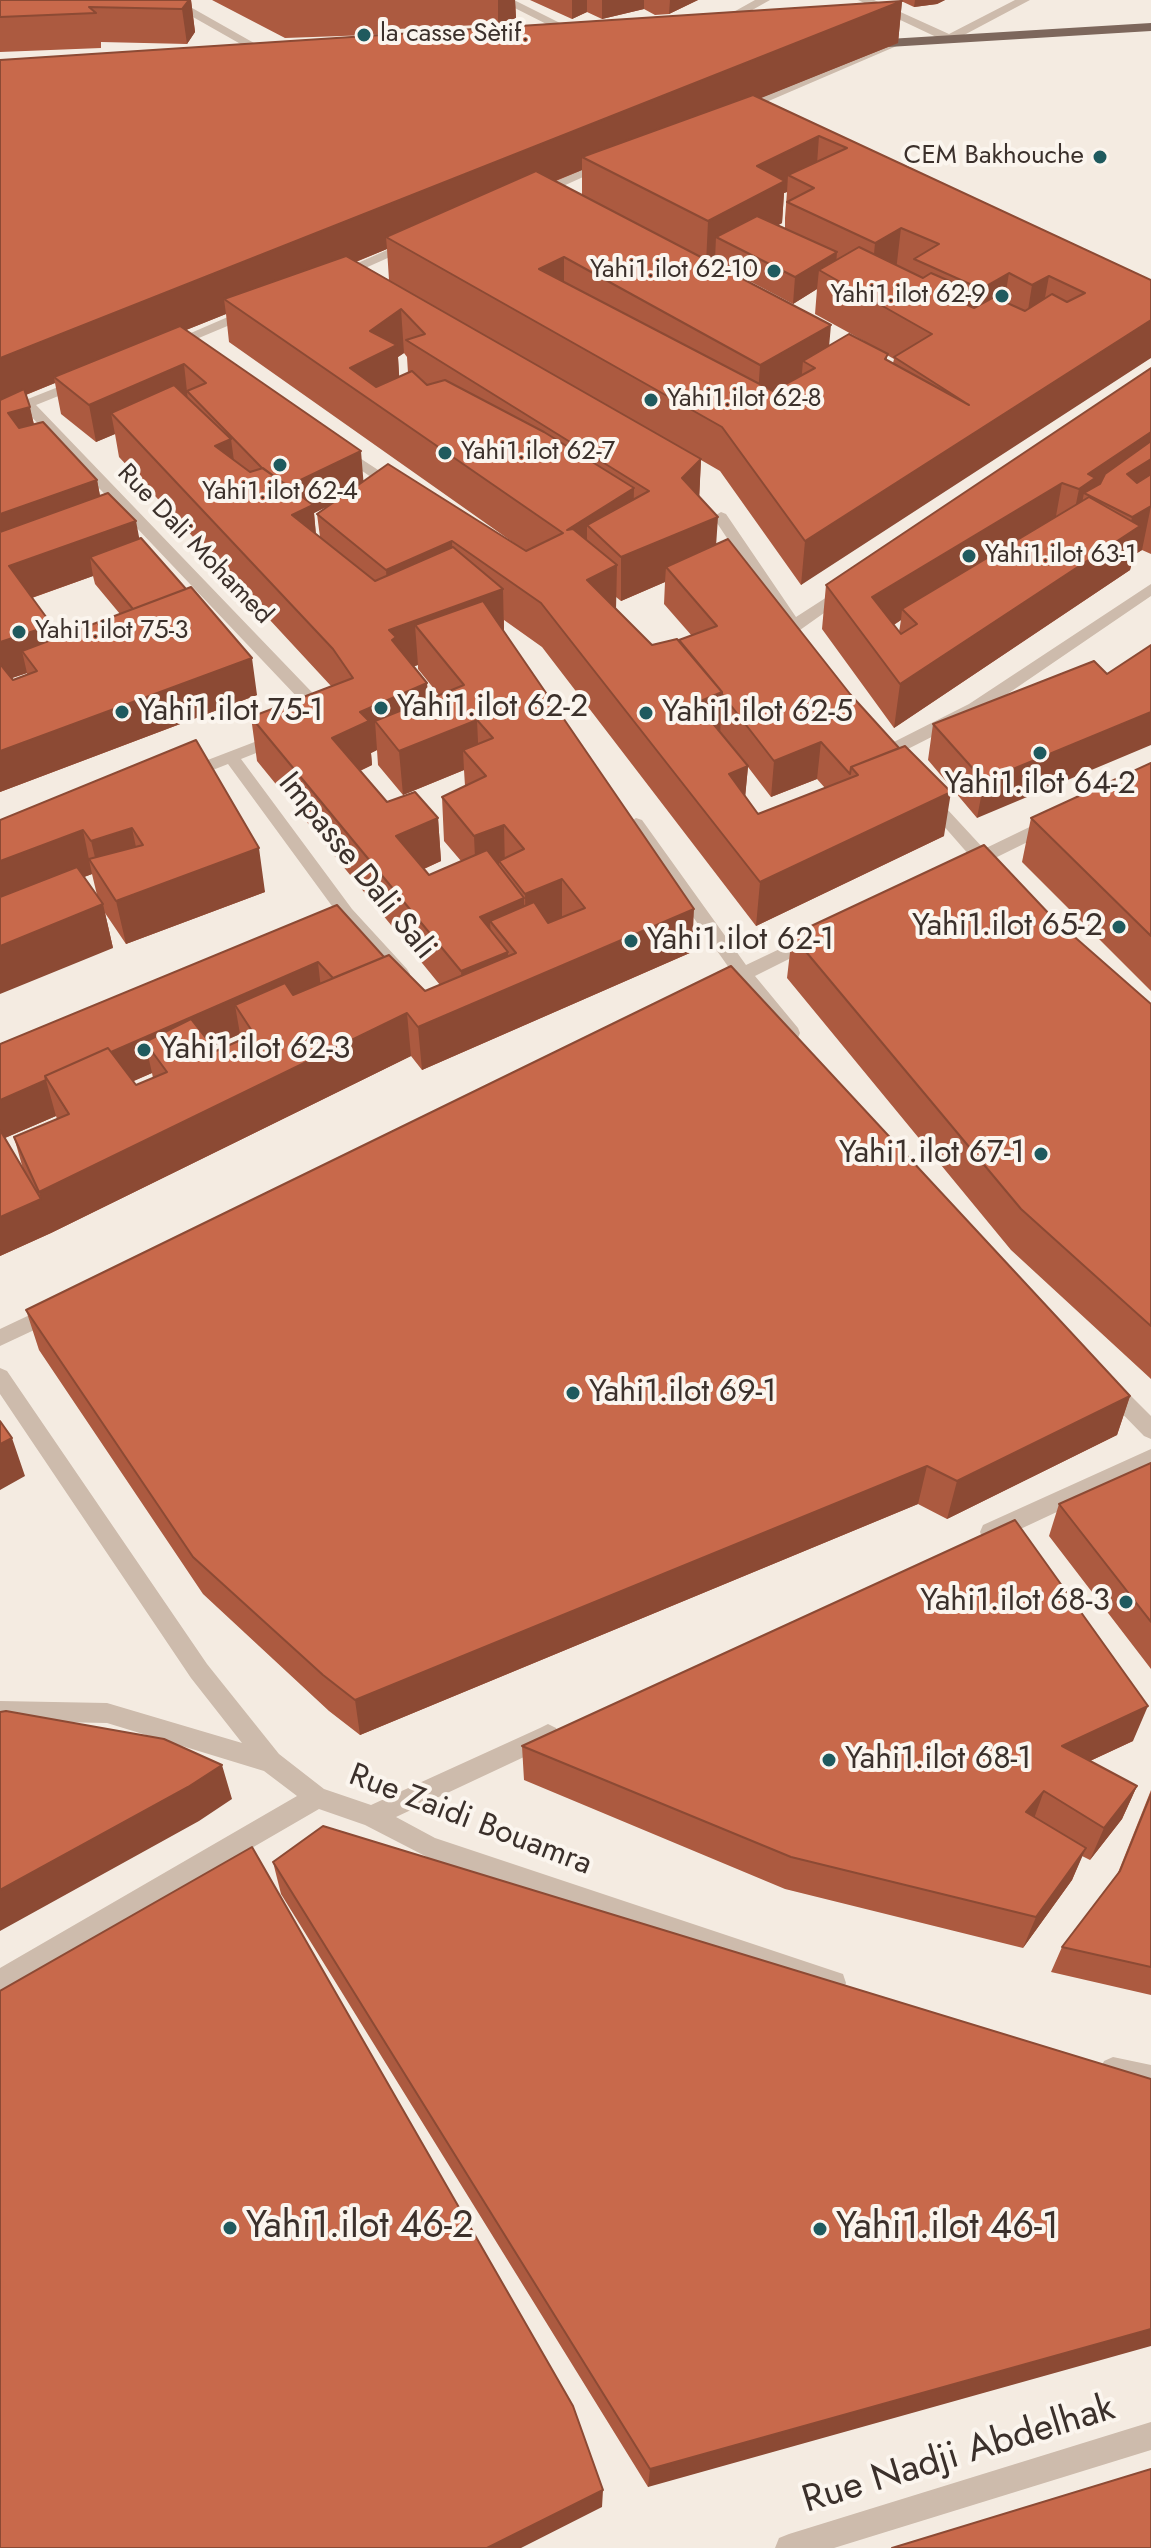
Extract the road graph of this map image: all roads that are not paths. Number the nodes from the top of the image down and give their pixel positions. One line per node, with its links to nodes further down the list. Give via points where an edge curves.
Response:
1 (169, 0): 14 (street)
2 (505, 0): 10 (street)
3 (764, 0): 7 (street)
4 (864, 0): 9 (street)
5 (1024, 0): 9 (street)
6 (1151, 27): 9 (main road)
7 (712, 30): 8 (main road)
8 (741, 31)
9 (949, 39): 12 (main road)
10 (590, 40): 13 (main road)
11 (855, 42): 12 (main road)
12 (900, 42): 16 (street)
13 (559, 43)
14 (281, 61): 15 (main road)
15 (250, 63)
16 (738, 109): 17 (street); 18 (street)
17 (724, 115)
18 (753, 116)
19 (621, 157): 20 (street)
20 (534, 194): 21 (street); 22 (street)
21 (519, 200)
22 (548, 201)
23 (417, 242): 24 (street, via 351,277)
24 (329, 279)
25 (271, 303): 26 (street, via 191,344)
26 (156, 351)
27 (98, 375): 28 (street)
28 (27, 404): 29 (street); 36 (street, Rue Dali Mohamed, via 314,724)
29 (0, 415)
30 (326, 439): 31 (street)
31 (404, 493)
32 (721, 517): 33 (street, via 798,632)
33 (860, 583)
34 (1151, 589): 35 (street, via 975,708)
35 (887, 753)
36 (231, 757): 37 (street); 46 (street, Impasse Dali Sali, via 339,916)
37 (173, 779)
38 (918, 788): 41 (street)
39 (623, 806): 45 (street)
40 (1066, 816): 41 (street)
41 (981, 857): 42 (street); 43 (street)
42 (953, 871)
43 (1004, 879)
44 (827, 933): 45 (street)
45 (743, 974): 47 (street); 48 (street)
46 (416, 991)
47 (700, 995)
48 (806, 1052)
49 (71, 1303): 50 (street)
50 (0, 1338)
51 (1097, 1374): 53 (street)
52 (0, 1377): 58 (street, Rue Zaidi Bouamra, via 199,1671)
53 (1151, 1430)
54 (1151, 1458): 55 (street)
55 (963, 1544)
56 (0, 1711): 58 (street, via 107,1713)
57 (574, 1723): 60 (street)
58 (271, 1762): 59 (street, Rue Zaidi Bouamra)
59 (317, 1797): 60 (street, Rue Zaidi Bouamra); 61 (street)
60 (372, 1816): 62 (street, Rue Zaidi Bouamra, via 429,1847)
61 (0, 1982)
62 (853, 1990)
63 (1093, 2065): 64 (street)
64 (1151, 2078)
65 (1151, 2436): 66 (street, Rue Nadji Abdelhak)
66 (789, 2548)

